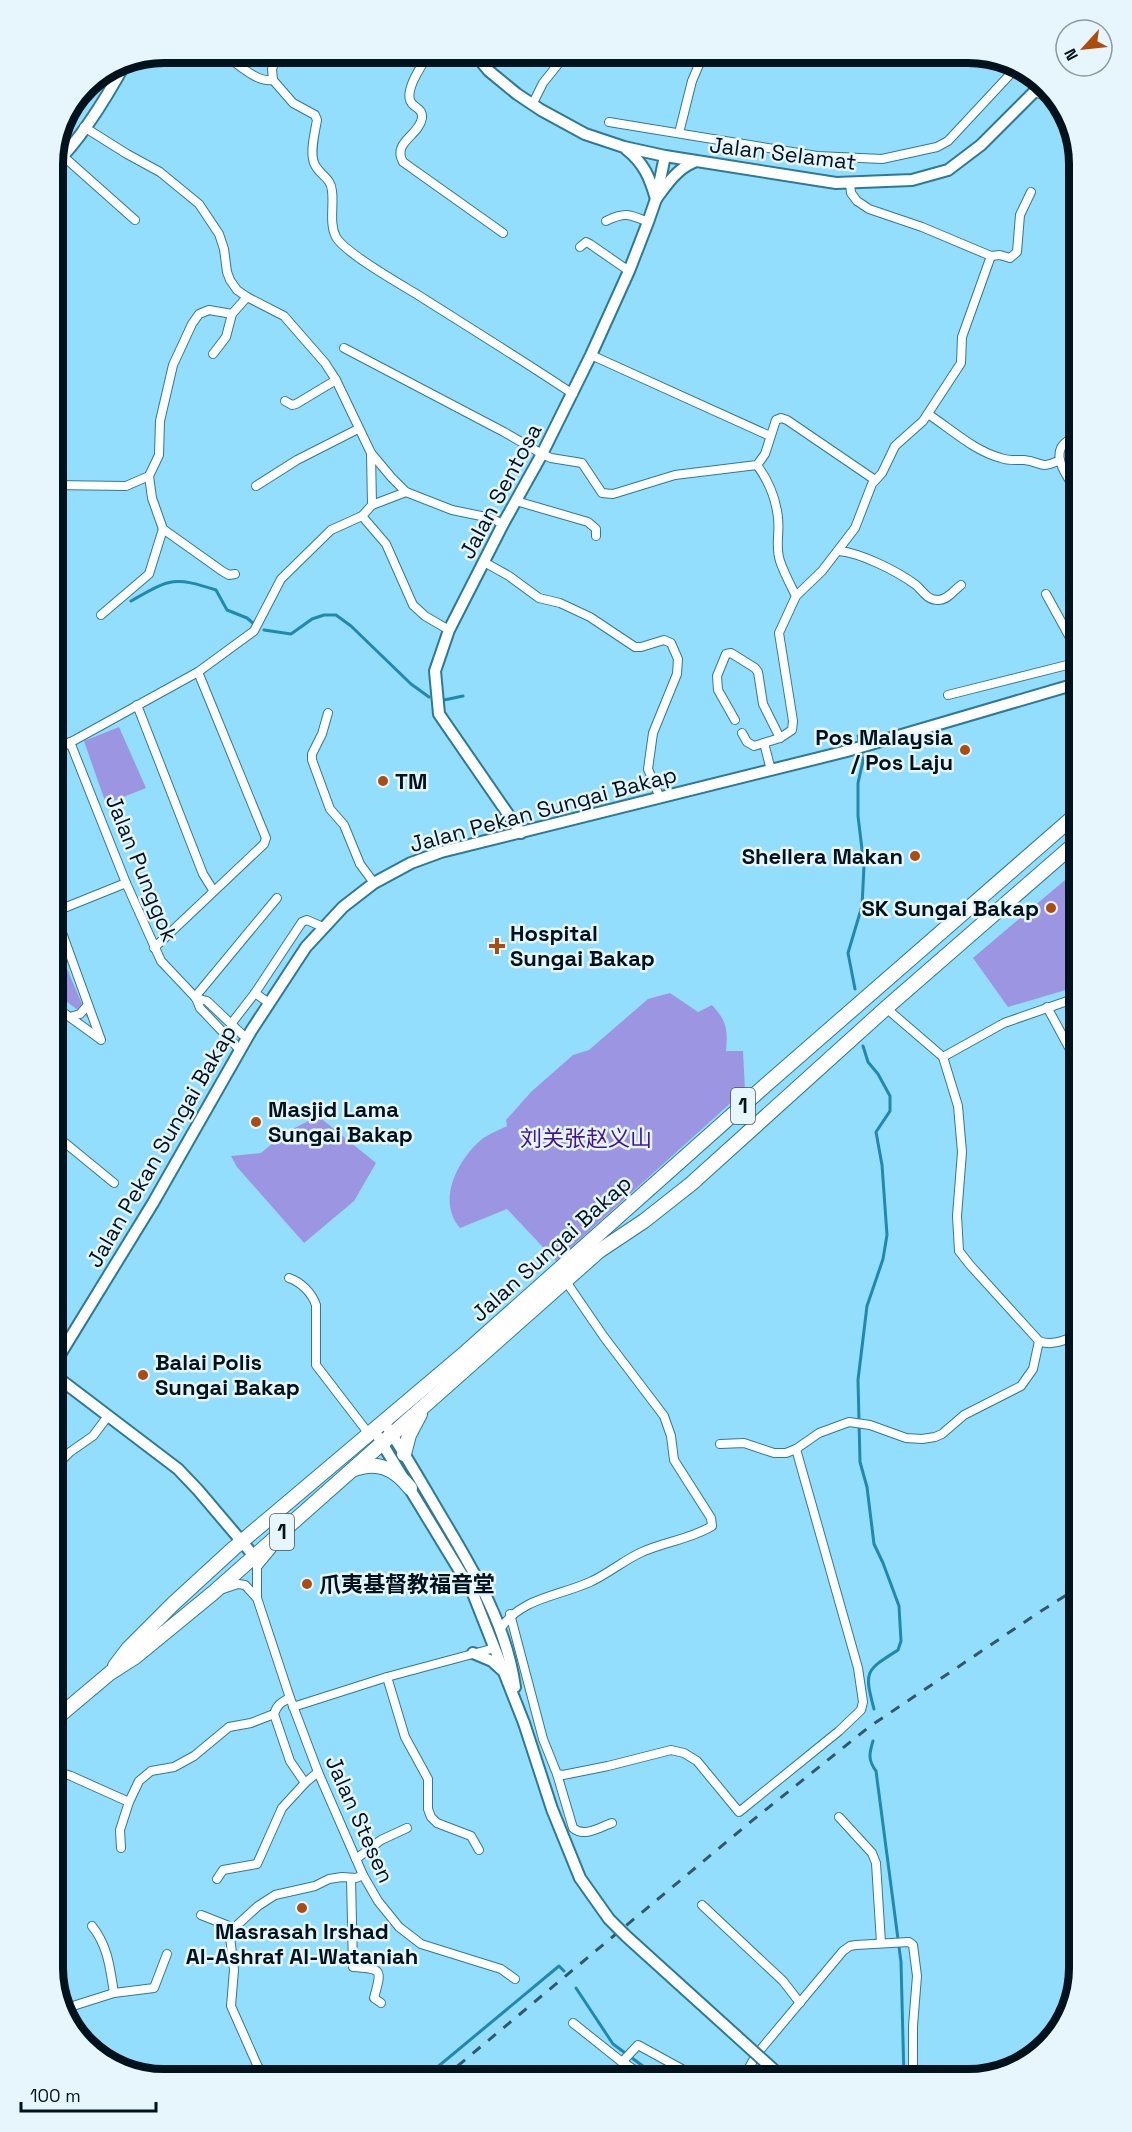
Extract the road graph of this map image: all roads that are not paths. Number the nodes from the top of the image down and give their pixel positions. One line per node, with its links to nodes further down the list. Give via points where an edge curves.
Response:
1 (237, 63): 9 (street, via 258,78)
2 (274, 63): 9 (street)
3 (424, 63): 25 (street, via 410,93 413,105 420,109 421,121 400,148 400,156 403,162)
4 (482, 63): 11 (main road, Jalan Selamat)
5 (559, 63): 11 (street)
6 (700, 63): 14 (street)
7 (1012, 73): 14 (street, via 948,141 882,159 817,156)
8 (120, 74): 13 (main road)
9 (273, 80): 35 (street, via 293,103 315,115 315,165 329,179 334,229 344,246)
10 (1036, 90): 19 (main road, Jalan Selamat, via 981,145 948,170 912,180)
11 (532, 105): 15 (main road, Jalan Selamat, via 585,134)
12 (609, 122): 14 (street)
13 (84, 127): 16 (main road); 29 (street, via 160,172 199,204 219,234 230,280)
14 (679, 133)
15 (624, 147): 17 (main road, Jalan Selamat); 21 (main road, via 643,164)
16 (63, 156): 22 (street)
17 (665, 156): 18 (main road, Jalan Selamat); 21 (main road, Jalan Sentosa)
18 (695, 162): 19 (main road, Jalan Selamat); 21 (main road, via 673,177)
19 (850, 183): 27 (street, via 851,194 869,209)
20 (1031, 192): 27 (street, via 1020,215 1017,252 1010,258)
21 (656, 200): 24 (main road, Jalan Sentosa)
22 (135, 220)
23 (606, 221): 24 (street, via 628,214)
24 (648, 222): 28 (main road, Jalan Sentosa)
25 (503, 232)
26 (580, 247): 28 (street, via 586,242)
27 (991, 256): 37 (street, via 962,337 961,363)
28 (629, 271): 33 (main road, Jalan Sentosa)
29 (247, 297): 30 (street); 34 (street, via 284,316)
30 (232, 314): 32 (street, via 226,337); 45 (street, via 209,310 199,314 192,324 172,365 160,421 159,455)
31 (344, 348): 42 (street)
32 (213, 354)
33 (591, 355): 35 (main road, Jalan Sentosa); 39 (street)
34 (336, 380): 36 (street, via 296,404); 38 (street)
35 (573, 394): 42 (main road, Jalan Sentosa)
36 (285, 401)
37 (928, 414): 43 (street, via 985,453 1040,466); 47 (street, via 895,446)
38 (358, 429): 41 (street); 49 (street)
39 (770, 436): 44 (street); 47 (street, via 776,420 787,420)
40 (1069, 441): 43 (street, via 1060,449)
41 (371, 453): 50 (street); 52 (street)
42 (542, 454): 44 (street, via 582,463 602,493 614,494 675,475); 51 (main road, Jalan Sentosa)
43 (1060, 460): 46 (street)
44 (757, 465): 62 (street, via 766,478 778,519 779,560)
45 (150, 476): 48 (street, via 126,486); 55 (street, via 152,498)
46 (1069, 476)
47 (875, 480): 57 (street, via 855,528)
48 (63, 485)
49 (256, 486)
50 (406, 492): 52 (street); 54 (street)
51 (516, 501): 54 (main road, Jalan Sentosa); 56 (street, via 588,522 596,529)
52 (372, 505): 53 (street)
53 (362, 516): 64 (street, via 386,544 413,605); 67 (street, via 331,530 281,579 254,631)
54 (503, 524): 58 (main road, Jalan Sentosa)
55 (163, 529): 59 (street, via 222,571); 63 (street, via 149,574)
56 (596, 536)
57 (839, 551): 60 (street, via 869,560 915,585 929,598 948,597); 62 (street)
58 (484, 562): 64 (main road, Jalan Sentosa); 79 (street, via 539,598 590,616 635,647 664,640 671,643 678,659 677,674 657,718 648,769)
59 (235, 574)
60 (961, 585)
61 (1046, 594): 65 (street)
62 (796, 596): 74 (street, via 778,633 793,721 792,730)
63 (101, 615)
64 (449, 630): 81 (main road, Jalan Sentosa, via 435,671 439,714)
65 (1069, 635)
66 (1069, 665): 69 (street)
67 (198, 672): 70 (street); 85 (street, via 266,838)
68 (1069, 686): 78 (main road, Jalan Pekan Sungai Bakap)
69 (948, 695)
70 (137, 705): 75 (street); 85 (street, via 203,874)
71 (328, 713): 84 (street, via 312,760 330,809 344,825 360,864)
72 (735, 720): 74 (street, via 718,690 717,676 726,654 758,672 763,704)
73 (742, 733): 76 (street, via 754,746)
74 (780, 738): 76 (street)
75 (70, 742): 77 (street); 83 (street, Jalan Punggok)
76 (764, 743): 78 (street)
77 (63, 746)
78 (771, 770): 79 (main road, Jalan Pekan Sungai Bakap)
79 (660, 798): 81 (main road, Jalan Pekan Sungai Bakap)
80 (1069, 822): 115 (highway, Jalan Sungai Bakap / 1, via 758,1092)
81 (521, 832): 84 (main road, Jalan Pekan Sungai Bakap, via 434,854)
82 (1069, 850): 97 (highway, Jalan Sungai Bakap / 1)
83 (126, 883): 87 (street); 90 (street, Jalan Punggok)
84 (374, 883): 88 (main road, Jalan Pekan Sungai Bakap)
85 (213, 890): 90 (street)
86 (277, 898): 92 (street)
87 (63, 906)
88 (323, 927): 91 (street, via 307,920 302,922); 94 (main road, Jalan Pekan Sungai Bakap)
89 (63, 937): 95 (street)
90 (154, 948): 92 (street, Jalan Punggok, via 161,961)
91 (255, 993): 94 (street); 100 (street)
92 (196, 997): 100 (street, Jalan Punggok, via 207,1001); 103 (street, Jalan Punggok, via 200,1008)
93 (1069, 1000): 96 (street)
94 (269, 1004): 101 (main road, Jalan Pekan Sungai Bakap)
95 (88, 1005): 99 (street, via 80,1014); 99 (street, via 101,1040)
96 (1047, 1007): 102 (street); 104 (street, via 1004,1023)
97 (886, 1008): 104 (street); 108 (highway, Jalan Sungai Bakap / 1, via 691,1184)
98 (63, 1012): 99 (street)
99 (70, 1017)
100 (231, 1024): 101 (street, Jalan Punggok)
101 (247, 1039): 103 (main road, Jalan Pekan Sungai Bakap)
102 (1069, 1046)
103 (240, 1050): 111 (main road, Jalan Pekan Sungai Bakap, via 153,1203)
104 (943, 1057): 110 (street, via 958,1106 962,1152 957,1216 959,1251)
105 (63, 1141): 106 (street)
106 (114, 1183)
107 (289, 1278): 115 (street, via 299,1281 316,1305 316,1365)
108 (566, 1280): 113 (highway, Jalan Sungai Bakap / 1); 128 (street, via 664,1416 672,1436 674,1460 711,1518 712,1526 645,1550 588,1583 552,1594)
109 (1069, 1338): 110 (street)
110 (1039, 1341): 117 (street, via 1033,1369 1021,1386 964,1415 942,1434 929,1439 906,1438 849,1422 819,1433)
111 (63, 1348)
112 (63, 1382): 114 (main road)
113 (428, 1402): 115 (highway, Jalan Sungai Bakap / 1); 118 (highway, via 409,1435)
114 (108, 1416): 119 (street, via 93,1436); 123 (main road, via 178,1469)
115 (380, 1432): 118 (main road); 120 (highway, Jalan Sungai Bakap / 1); 121 (main road); 123 (highway, Jalan Sungai Bakap / 1)
116 (720, 1444): 117 (street, via 744,1443 774,1453)
117 (796, 1449): 143 (street, via 858,1668 861,1710 739,1812 697,1761 670,1750)
118 (404, 1454): 127 (main road, via 483,1587)
119 (63, 1459)
120 (350, 1470): 121 (highway, via 384,1467); 122 (highway, Jalan Sungai Bakap / 1)
121 (410, 1488): 129 (main road, via 472,1591)
122 (298, 1518): 124 (highway, Jalan Sungai Bakap / 1); 126 (street, Jalan Stesen, via 257,1567)
123 (242, 1541): 124 (main road); 131 (highway, Jalan Sungai Bakap / 1, via 158,1619)
124 (254, 1556): 125 (highway, Jalan Sungai Bakap / 1)
125 (213, 1593): 126 (street, via 238,1584 245,1585); 131 (highway, Jalan Sungai Bakap / 1, via 166,1631)
126 (257, 1598): 136 (street, Jalan Stesen)
127 (494, 1613): 128 (street); 130 (main road)
128 (510, 1614): 130 (street); 143 (street, via 543,1739)
129 (489, 1630): 132 (main road); 133 (street, via 485,1642)
130 (502, 1631): 132 (main road); 137 (main road)
131 (140, 1645): 139 (highway, Jalan Sungai Bakap / 1)
132 (495, 1648): 133 (street); 134 (main road)
133 (473, 1653): 134 (main road, via 492,1660); 135 (street)
134 (504, 1672): 137 (main road)
135 (387, 1677): 138 (street); 150 (street, via 405,1737 428,1779 431,1817 471,1836)
136 (290, 1698): 138 (street, Jalan Stesen); 140 (street, via 280,1702)
137 (518, 1702): 174 (main road, bridge, via 570,1858 592,1897 626,1936)
138 (293, 1707): 141 (street, Jalan Stesen)
139 (63, 1712)
140 (274, 1714): 144 (street, via 290,1761); 145 (street, via 229,1727 194,1756 174,1767 152,1771 139,1781)
141 (318, 1772): 144 (street); 151 (street, Jalan Stesen)
142 (63, 1773): 145 (street)
143 (557, 1774): 147 (street, via 573,1828 583,1834)
144 (305, 1783): 154 (street, via 282,1808 257,1864 223,1870)
145 (129, 1802): 149 (street, via 120,1830)
146 (839, 1817): 159 (street, via 872,1852 876,1863)
147 (612, 1822)
148 (407, 1828): 151 (street, via 381,1840)
149 (121, 1848)
150 (479, 1850)
151 (356, 1859): 152 (street, Jalan Stesen)
152 (363, 1875): 153 (street); 161 (street, Jalan Stesen, via 399,1927 421,1944 501,1969)
153 (351, 1878): 158 (street, via 329,1879 274,1895); 163 (street, via 353,1967 379,1972 374,1998)
154 (217, 1879)
155 (702, 1905): 164 (street, via 783,1981)
156 (201, 1915): 158 (street)
157 (92, 1926): 162 (street, via 103,1939)
158 (234, 1928): 168 (street, via 230,1937 234,1970 231,2006)
159 (881, 1943): 164 (street, via 850,1946); 175 (street, via 913,1945 917,1976)
160 (167, 1954): 162 (street, via 154,1988)
161 (515, 1979)
162 (114, 1993): 165 (street)
163 (381, 2003)
164 (800, 2003): 173 (street)
165 (71, 2007)
166 (573, 2023): 167 (street)
167 (627, 2058): 170 (street); 171 (street); 172 (street, via 638,2045)
168 (258, 2067): 169 (street)
169 (255, 2069)
170 (618, 2069)
171 (639, 2069)
172 (682, 2069)
173 (748, 2069)
174 (773, 2069)
175 (913, 2069)

